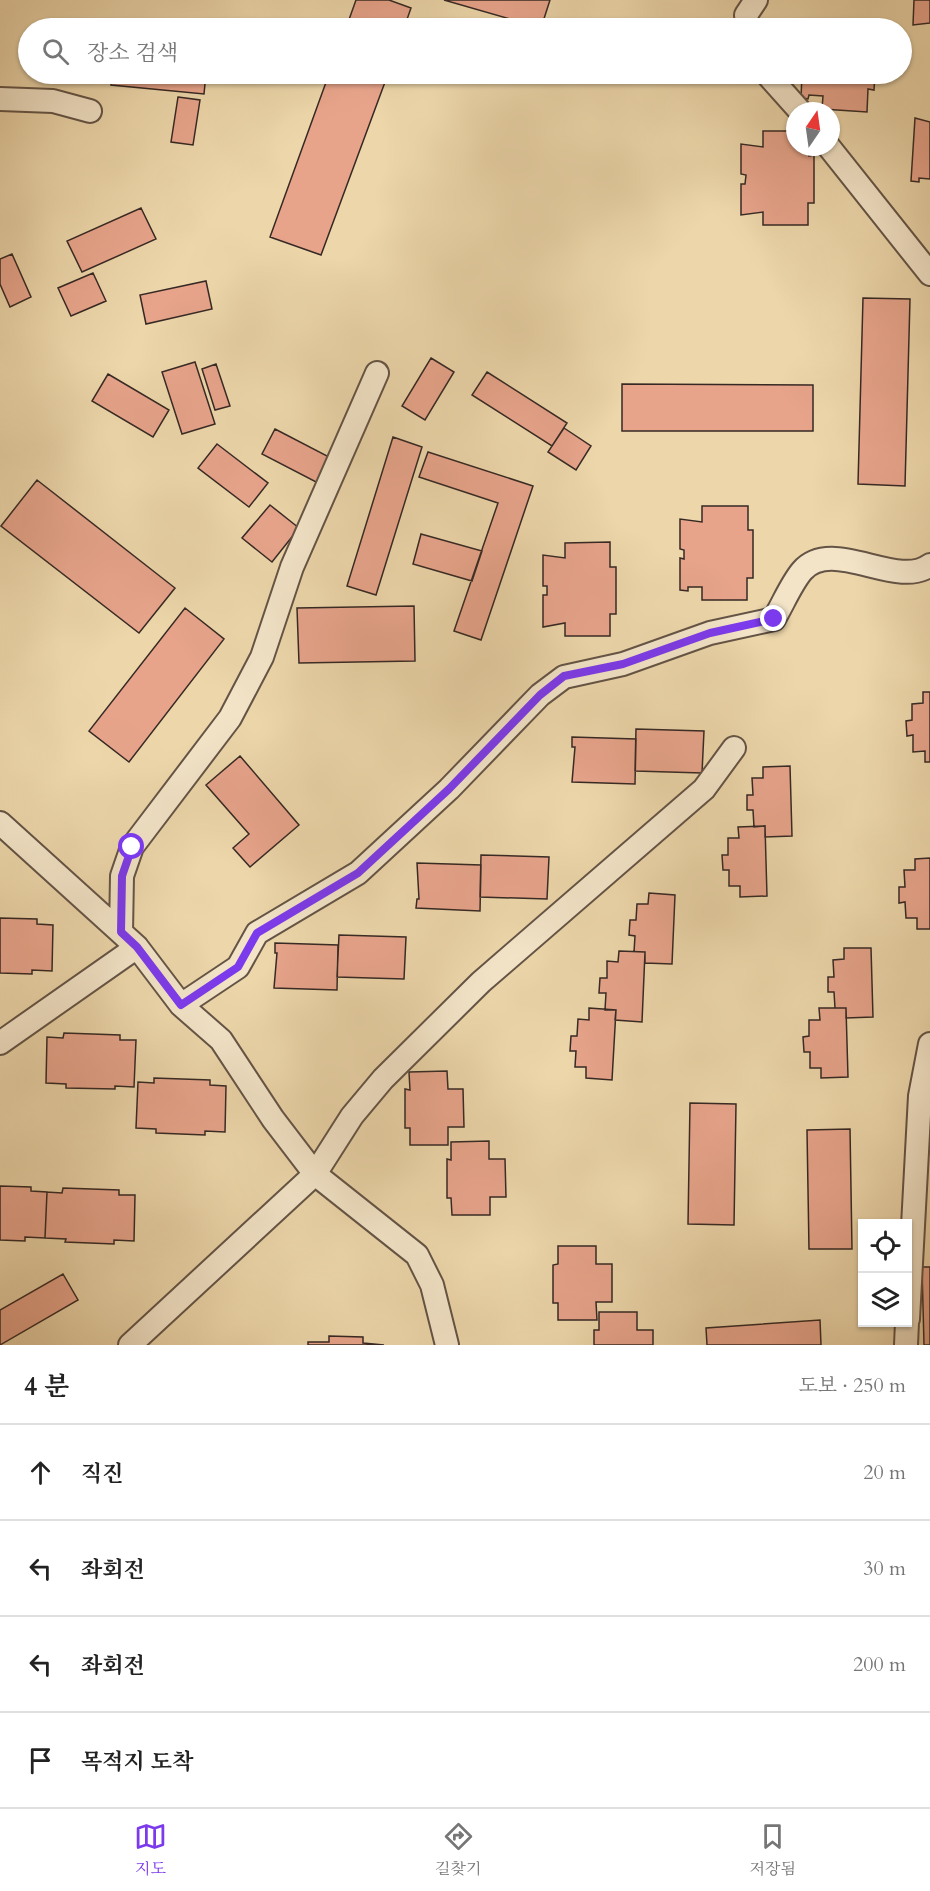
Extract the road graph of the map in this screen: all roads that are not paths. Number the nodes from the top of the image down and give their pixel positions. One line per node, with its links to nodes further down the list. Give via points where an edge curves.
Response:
1 (756, 0): 2 (street)
2 (746, 18)
3 (776, 84): 5 (street)
4 (0, 99): 6 (street, via 53,101)
5 (792, 102)
6 (90, 111)
7 (837, 156): 8 (street)
8 (927, 262)
9 (377, 373): 13 (street, via 292,567 262,657 230,718 132,847 122,876)
10 (930, 565): 14 (street, via 923,570 889,570 845,560 818,560 803,570 774,619 710,633 623,664 564,676 358,873 257,933 238,967)
11 (734, 748): 17 (street, via 704,789 480,982 383,1079 352,1116)
12 (0, 823): 13 (street)
13 (129, 939): 14 (street); 15 (street)
14 (181, 1005): 17 (street, via 221,1040)
15 (0, 1043)
16 (930, 1044): 18 (street, via 920,1095)
17 (315, 1174): 20 (street); 21 (street, via 417,1254 432,1285)
18 (910, 1273)
19 (907, 1327): 22 (street)
20 (130, 1345)
21 (447, 1345)
22 (906, 1345)

